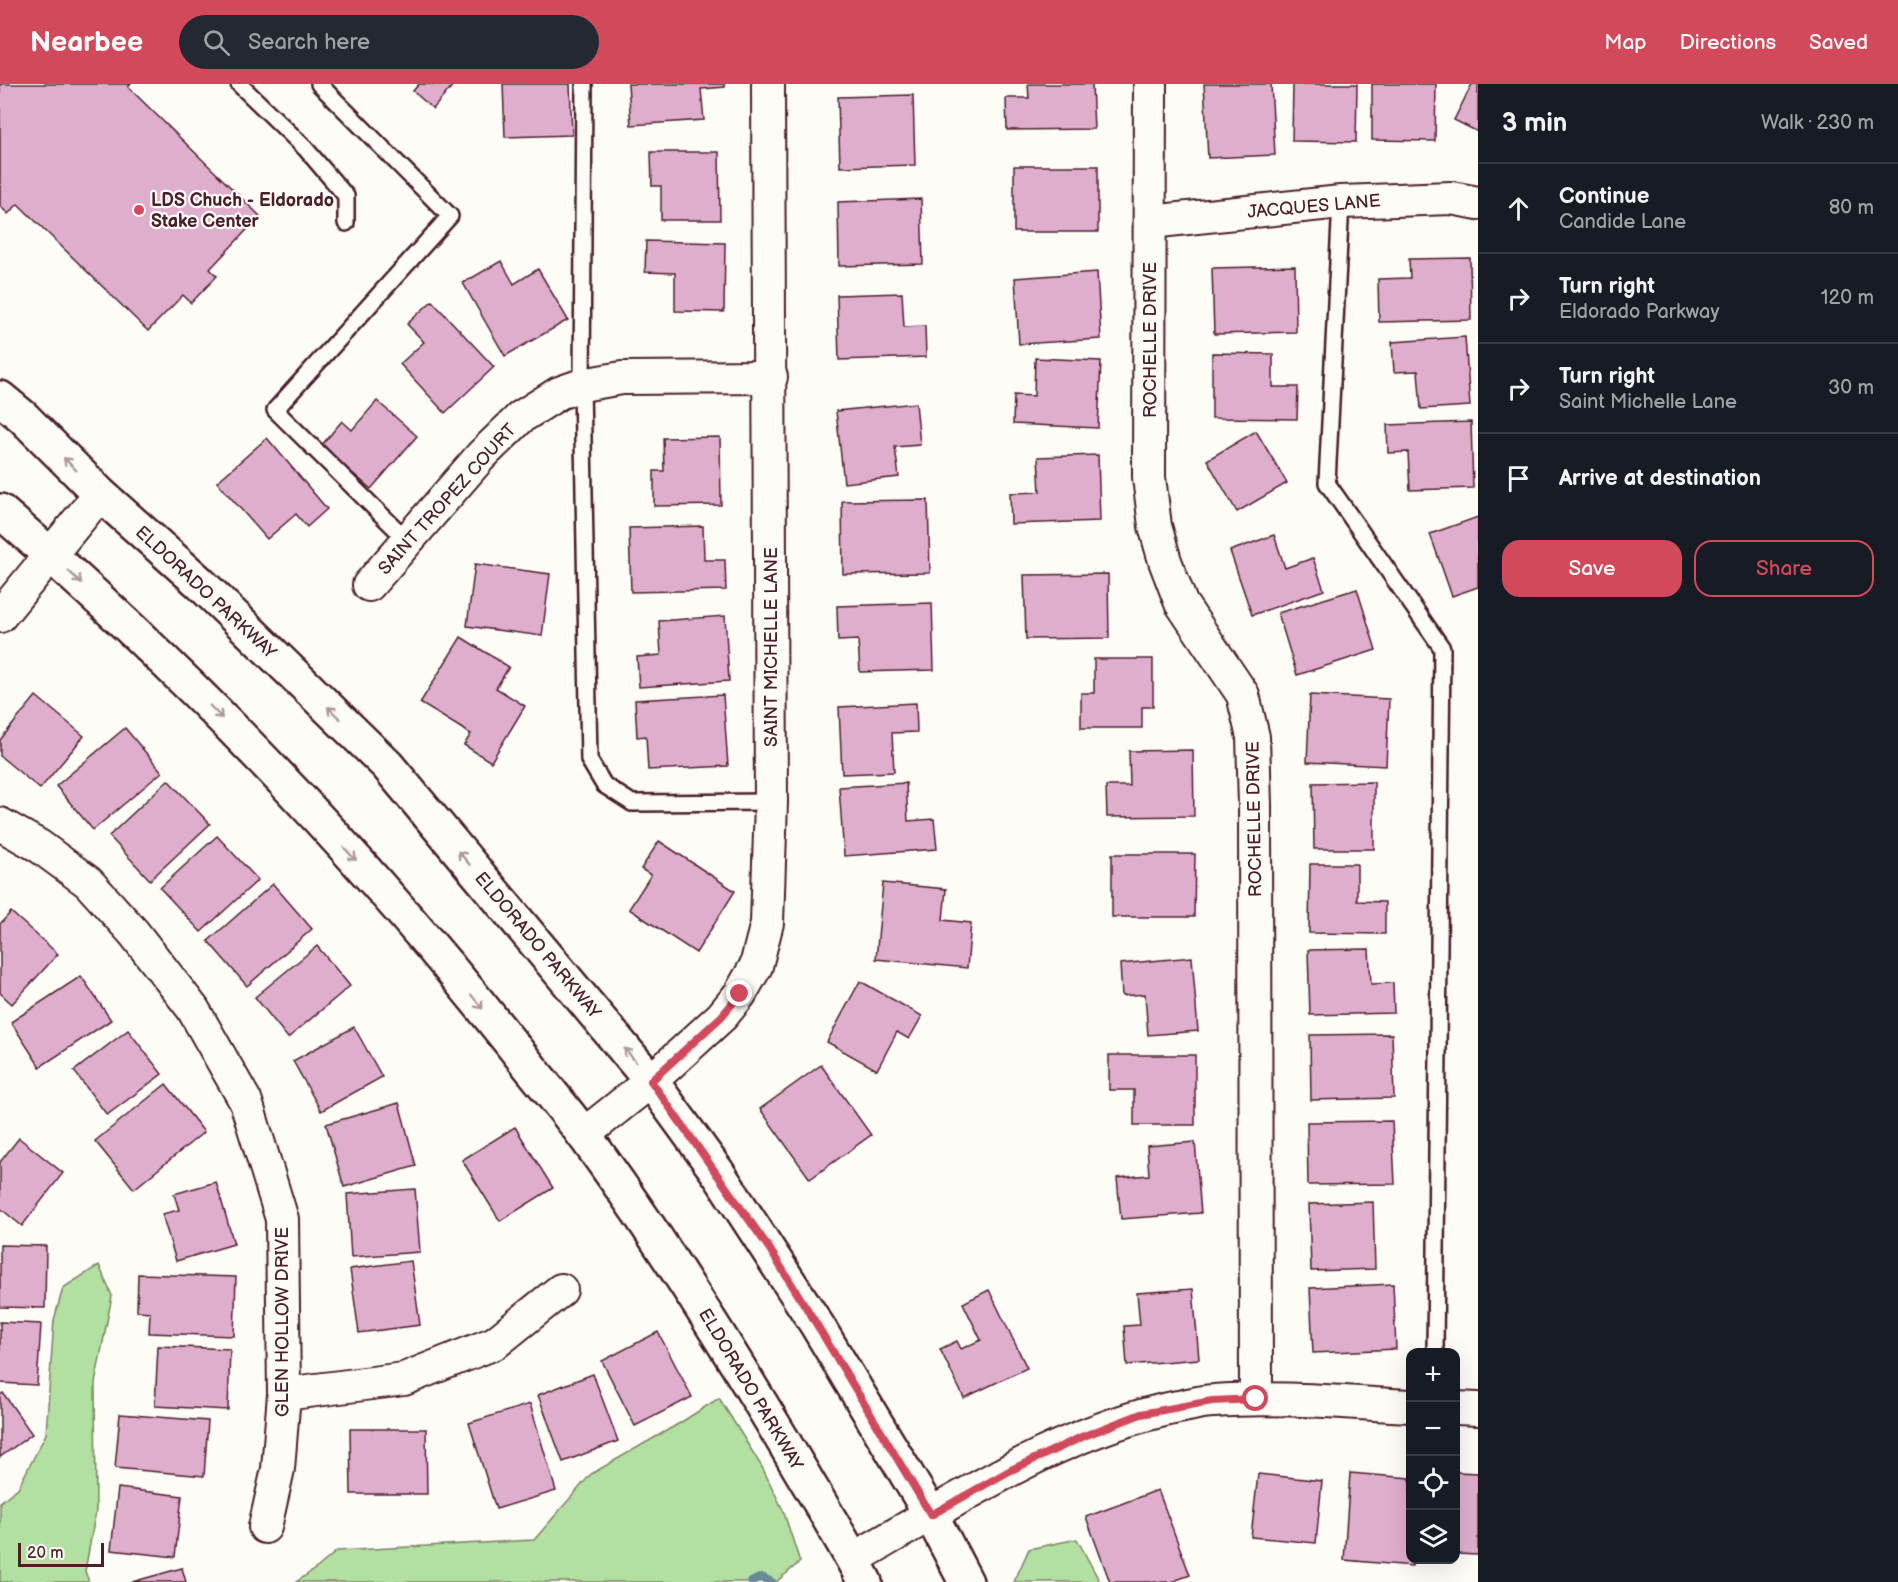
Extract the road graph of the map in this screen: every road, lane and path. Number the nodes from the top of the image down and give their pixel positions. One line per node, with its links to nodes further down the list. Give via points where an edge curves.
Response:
1 (239, 84): 9 (lane, via 305,148 346,196)
2 (319, 84): 15 (lane, via 450,216 275,410)
3 (584, 84): 11 (lane)
4 (768, 84): 10 (street, SAINT MICHELLE LANE)
5 (1150, 84): 8 (street, ROCHELLE DRIVE)
6 (1341, 202): 7 (street, JACQUES LANE, via 1451,198); 8 (street, JACQUES LANE); 24 (lane, via 1327,483 1442,648)
7 (1478, 203)
8 (1150, 222): 26 (street, ROCHELLE DRIVE, via 1149,477 1155,526 1182,603 1243,695 1253,737)
9 (346, 223)
10 (771, 377): 11 (street, SAINT TROPEZ COURT, via 622,378); 19 (street, SAINT MICHELLE LANE)
11 (582, 385): 15 (street, SAINT TROPEZ COURT, via 559,393 521,417); 19 (lane, via 589,760 603,785 632,803)
12 (0, 398): 13 (main road, ELDORADO PARKWAY, one-way to 12)
13 (100, 494): 16 (street); 21 (main road, ELDORADO PARKWAY, one-way to 13, via 387,765 199,582)
14 (0, 511): 16 (main road, ELDORADO PARKWAY)
15 (407, 540): 17 (street, SAINT TROPEZ COURT)
16 (51, 555): 18 (street); 22 (main road, ELDORADO PARKWAY, one-way to 22, via 173,668 359,862 463,983)
17 (369, 585)
18 (0, 616)
19 (771, 802): 21 (street, SAINT MICHELLE LANE, via 767,923 756,966 722,1016)
20 (0, 824): 25 (street, GLEN HOLLOW DRIVE, via 39,846 88,882 134,933 194,1009 246,1102 282,1219)
21 (651, 1081): 22 (street, SAINT MICHELLE LANE); 30 (main road, ELDORADO PARKWAY, via 769,1248)
22 (583, 1135): 32 (main road, ELDORADO PARKWAY, via 722,1341)
23 (561, 1290): 25 (street, via 495,1343 404,1379)
24 (1435, 1348)
25 (284, 1394): 31 (street, GLEN HOLLOW DRIVE, via 278,1469)
26 (1256, 1399): 27 (street); 30 (street, via 1212,1401 1141,1414 1011,1470)
27 (1406, 1407)
28 (1460, 1408): 29 (street)
29 (1478, 1409)
30 (931, 1515): 32 (street); 33 (main road, ELDORADO PARKWAY)
31 (265, 1527)
32 (859, 1571)
33 (966, 1582)

